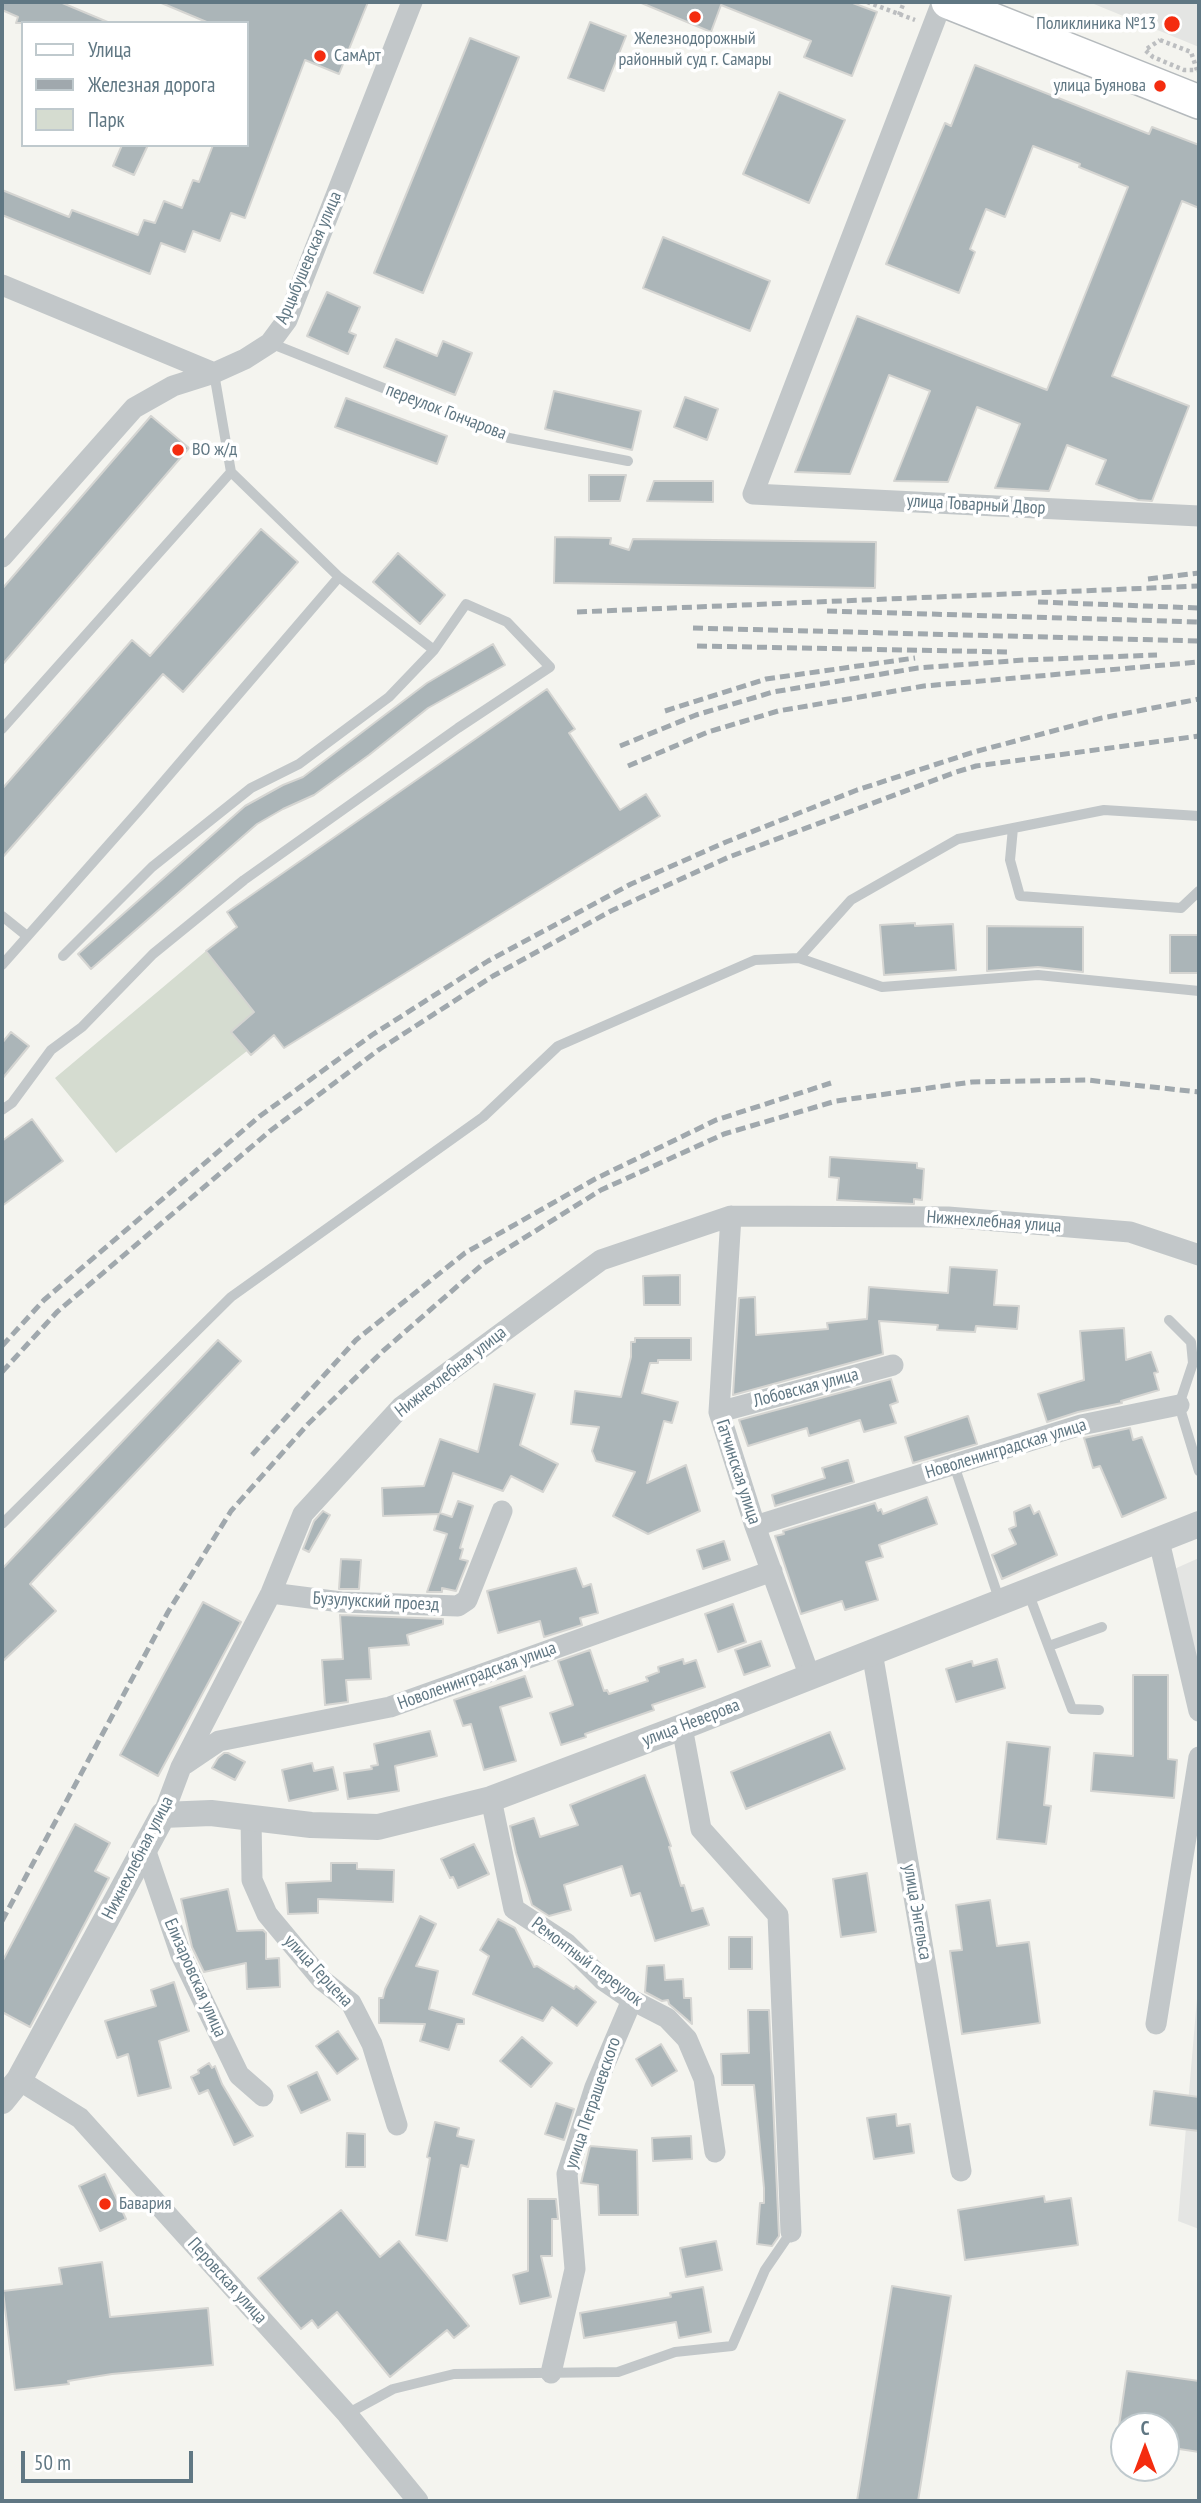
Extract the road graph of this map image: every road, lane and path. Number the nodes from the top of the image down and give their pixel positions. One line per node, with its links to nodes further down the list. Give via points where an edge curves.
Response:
1 (412, 2): 9 (street, Арцыбушевская улица, via 287,320)
2 (904, 2): 5 (path)
3 (942, 2): 13 (street, улица Товарный Двор, via 753,494)
4 (948, 2): 7 (main road)
5 (899, 15)
6 (1184, 70): 6 (path, via 1197,70 1191,52 1160,40 1145,50)
7 (1199, 102)
8 (2, 285): 10 (street)
9 (270, 343): 10 (street, Арцыбушевская улица); 11 (lane, переулок Гончарова, via 509,438)
10 (214, 373): 12 (lane); 14 (street, Арцыбушевская улица, via 173,386 134,408)
11 (628, 461)
12 (232, 472): 15 (lane); 17 (lane)
13 (1199, 516)
14 (2, 556)
15 (339, 577): 16 (lane); 22 (lane)
16 (434, 650): 23 (lane, via 389,697 299,764 251,788 152,867); 27 (lane, via 466,604 508,622 550,667 244,880 153,954 82,1027 51,1049)
17 (2, 729)
18 (1199, 816): 19 (lane, via 1104,810)
19 (1013, 828): 20 (lane, via 1010,860 1020,897 1181,908); 24 (lane, via 958,839 851,900)
20 (1199, 891)
21 (2, 916): 22 (lane)
22 (27, 936): 25 (lane)
23 (63, 956)
24 (799, 958): 26 (lane, via 882,987 1038,975); 37 (lane, via 755,960 558,1046 483,1117 231,1297)
25 (2, 965)
26 (1199, 991)
27 (2, 1110)
28 (731, 1216): 29 (street, Нижнехлебная улица, via 948,1217 1130,1232); 33 (street, Гатчинская улица); 43 (street, Нижнехлебная улица, via 601,1260 401,1407 303,1514)
29 (1199, 1255)
30 (1169, 1320): 32 (lane, via 1192,1342 1193,1363)
31 (893, 1365): 33 (street, Лобовская улица)
32 (1179, 1405): 34 (street, Новоленинградская улица, via 1081,1424); 35 (lane)
33 (719, 1412): 39 (street, Гатчинская улица)
34 (954, 1465): 39 (street, Новоленинградская улица); 44 (lane)
35 (1199, 1472)
36 (502, 1511): 43 (street, Бузулукский проезд, via 467,1600 458,1606 341,1602)
37 (2, 1524)
38 (1199, 1524): 40 (street, улица Неверова)
39 (755, 1526): 41 (street, Гатчинская улица)
40 (1159, 1541): 42 (street, улица Неверова); 50 (street)
41 (772, 1572): 48 (street, Гатчинская улица); 53 (street, Новоленинградская улица, via 390,1707 219,1741)
42 (1028, 1592): 44 (street, улица Неверова); 46 (lane)
43 (271, 1593): 53 (street, Нижнехлебная улица)
44 (1000, 1602): 47 (street, улица Неверова)
45 (1102, 1627): 46 (lane)
46 (1049, 1646): 49 (lane, via 1072,1709)
47 (873, 1652): 48 (street, улица Неверова); 65 (street, улица Энгельса)
48 (810, 1677): 51 (street, улица Неверова)
49 (1099, 1710)
50 (1199, 1711)
51 (682, 1727): 54 (street, улица Неверова); 66 (street, via 701,1829 778,1914)
52 (1199, 1757): 59 (street)
53 (181, 1767): 55 (street, Нижнехлебная улица)
54 (491, 1799): 56 (street, улица Неверова, via 378,1827); 58 (street, Ремонтный переулок, via 514,1909 566,1943 603,1980)
55 (163, 1815): 56 (street, улица Неверова); 57 (street, Нижнехлебная улица)
56 (251, 1817): 63 (street, улица Герцена, via 252,1880 267,1914 323,1980 351,2003 372,2044)
57 (145, 1849): 60 (street, Нижнехлебная улица); 61 (street, Елизаровская улица, via 181,1955 239,2075)
58 (632, 2000): 64 (street, Ремонтный переулок, via 667,2018 687,2039 704,2079); 67 (street, улица Петрашевского, via 595,2087 567,2174 575,2269)
59 (1156, 2024)
60 (19, 2080): 62 (street, Нижнехлебная улица); 68 (street, Перовская улица, via 80,2118)
61 (263, 2096)
62 (2, 2101)
63 (397, 2125)
64 (715, 2152)
65 (961, 2171)
66 (791, 2232): 67 (lane, via 765,2270 732,2346 675,2352 618,2372)
67 (551, 2373): 68 (lane, via 453,2374 393,2389)
68 (347, 2414): 69 (street, Перовская улица)
69 (418, 2501)

